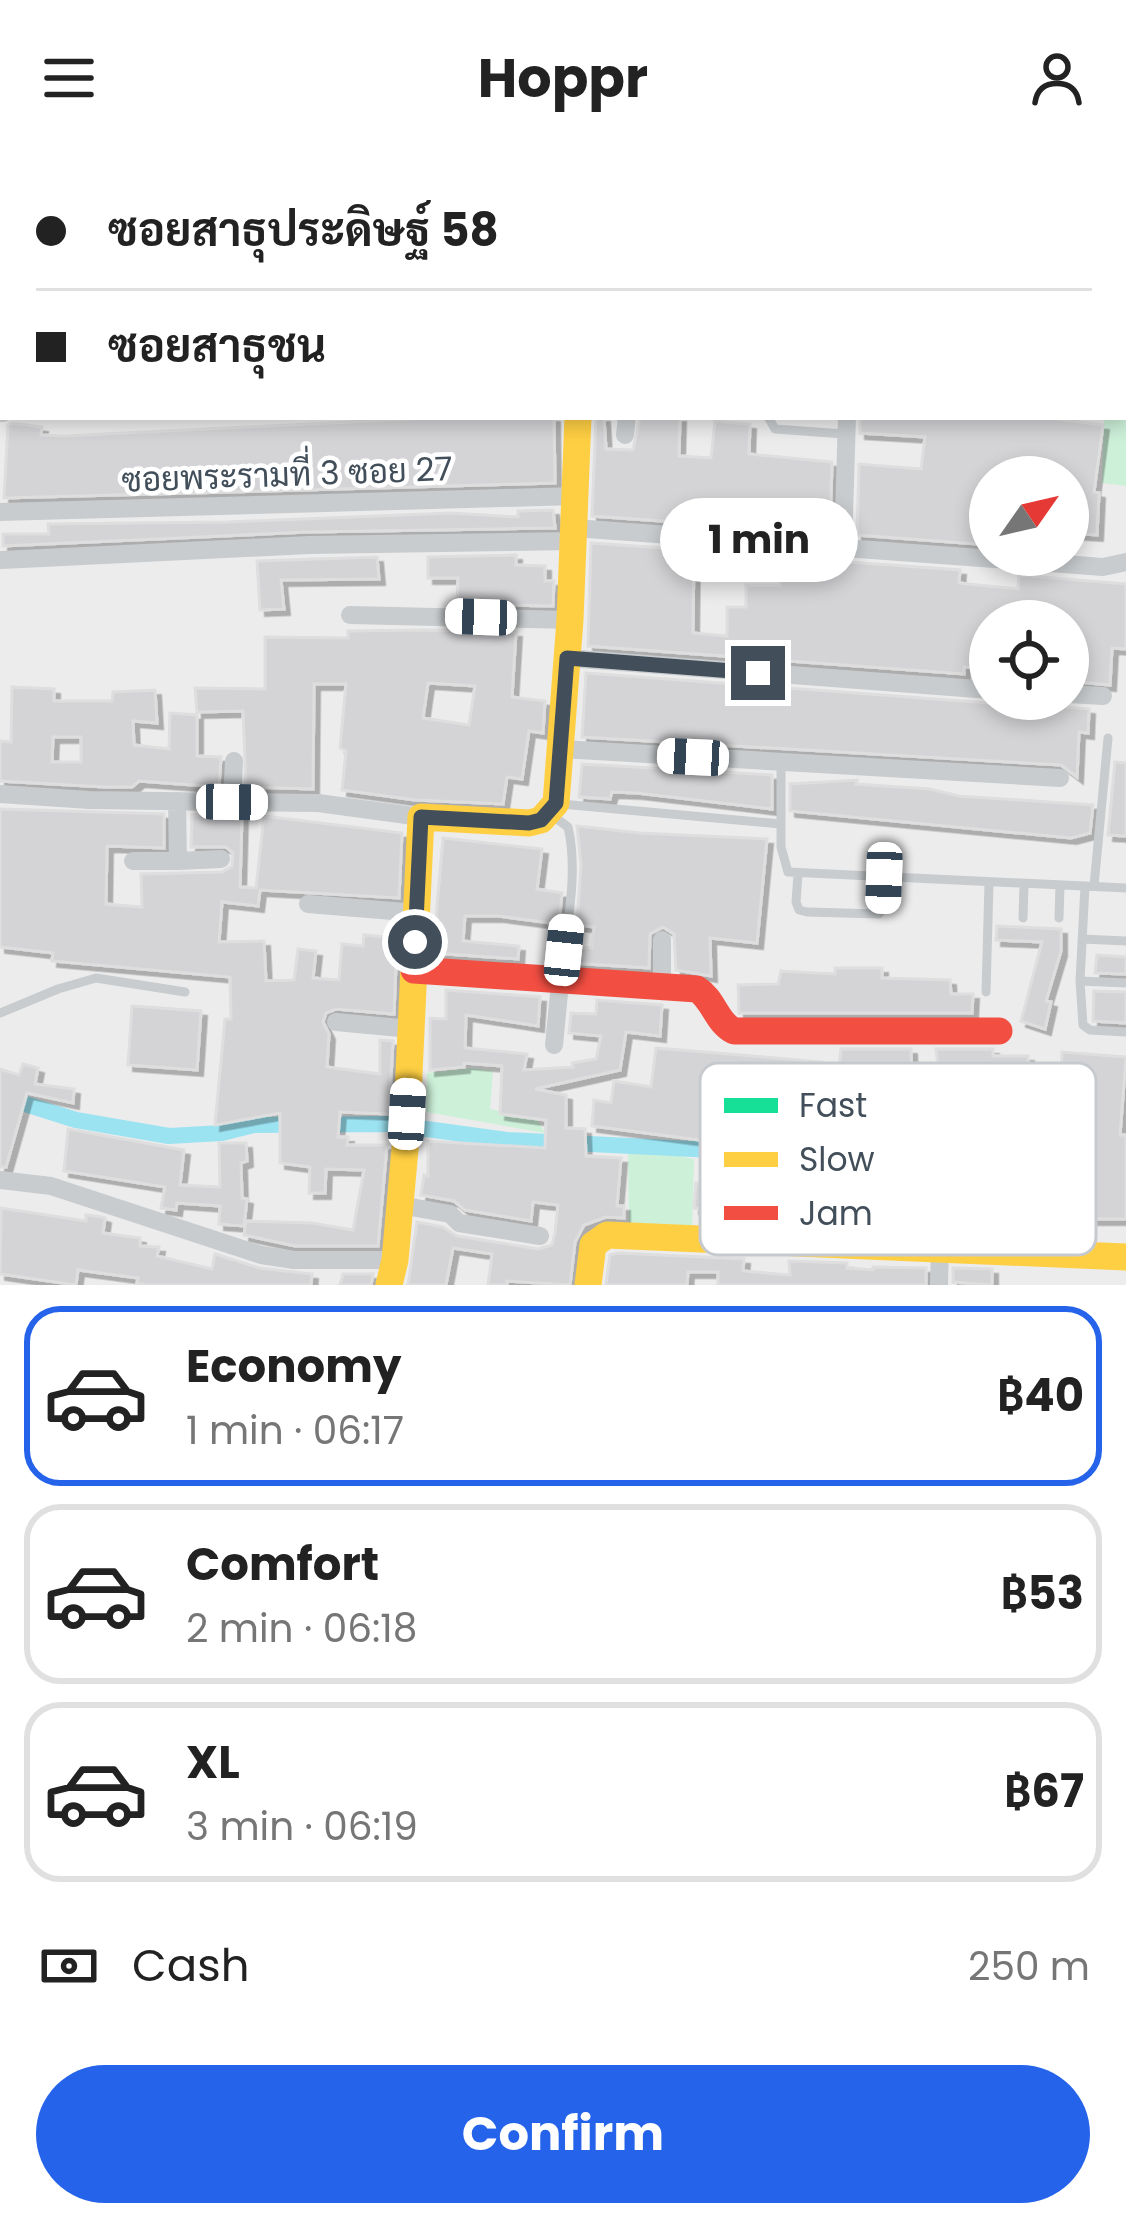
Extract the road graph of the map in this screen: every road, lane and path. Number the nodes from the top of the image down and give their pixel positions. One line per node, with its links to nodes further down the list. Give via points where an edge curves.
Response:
1 (578, 420): 4 (street)
2 (770, 420): 3 (lane, via 775,429)
3 (847, 425): 7 (street)
4 (576, 496): 5 (street, ซอยพระรามที่ 3 ซอย 27); 6 (street)
5 (0, 512)
6 (574, 535): 7 (street); 8 (street); 11 (street)
7 (843, 548): 9 (street, via 1103,567)
8 (2, 560)
9 (1126, 562)
10 (350, 614): 11 (street)
11 (570, 620): 12 (street)
12 (567, 658): 13 (street); 17 (street)
13 (969, 688)
14 (1089, 695): 15 (street)
15 (1103, 696)
16 (1108, 738): 35 (lane)
17 (561, 749): 19 (street); 24 (street)
18 (234, 761): 23 (street)
19 (781, 762): 20 (street); 26 (lane)
20 (1060, 778)
21 (0, 794): 22 (street)
22 (177, 802): 23 (street); 29 (street)
23 (232, 802): 25 (street)
24 (552, 808): 25 (street, via 529,823); 26 (lane); 46 (lane, via 571,837)
25 (421, 817): 38 (street)
26 (781, 824): 30 (lane, via 782,862)
27 (221, 859): 29 (street)
28 (133, 861): 29 (street)
29 (178, 861)
30 (798, 874): 31 (lane); 31 (lane, via 796,902 807,912 878,914)
31 (884, 878): 32 (lane)
32 (989, 883): 33 (lane); 50 (lane)
33 (1024, 885): 34 (lane); 39 (lane)
34 (1060, 886): 35 (lane); 40 (lane)
35 (1090, 886): 36 (lane); 41 (lane)
36 (1126, 888)
37 (308, 904): 38 (street)
38 (417, 913): 44 (street)
39 (1023, 918)
40 (1059, 918)
41 (1082, 939): 43 (lane); 45 (lane)
42 (662, 940): 48 (street)
43 (1126, 941)
44 (414, 970): 46 (street); 53 (street)
45 (1080, 981): 47 (lane); 55 (lane, via 1083,1025)
46 (560, 983): 48 (street); 56 (street)
47 (1126, 983)
48 (662, 987): 54 (street, via 705,992 722,1025 734,1031)
49 (185, 992): 51 (lane, via 96,978)
50 (986, 992)
51 (0, 1013)
52 (337, 1022): 53 (street)
53 (411, 1029): 58 (street)
54 (999, 1031)
55 (1126, 1032)
56 (554, 1045)
57 (0, 1180): 64 (street, via 51,1186 262,1255)
58 (400, 1204): 59 (street); 64 (street)
59 (540, 1236)
60 (700, 1239): 65 (street, via 607,1235 592,1245)
61 (940, 1255): 66 (street)
62 (1089, 1255): 63 (street)
63 (1126, 1257)
64 (392, 1272)
65 (588, 1285)
66 (939, 1285)

